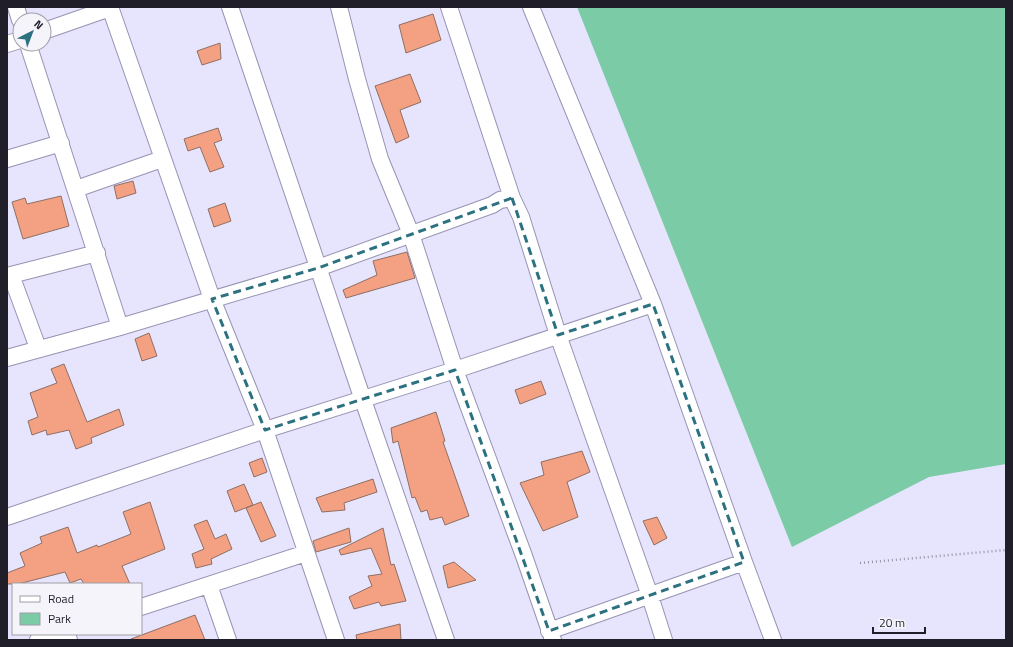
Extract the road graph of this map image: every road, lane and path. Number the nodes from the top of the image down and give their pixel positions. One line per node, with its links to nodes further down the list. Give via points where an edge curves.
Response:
1 (230, 7): 15 (street)
2 (339, 7): 13 (street, via 380,159)
3 (448, 7): 12 (street)
4 (531, 7): 18 (street)
5 (110, 8): 6 (street); 10 (street)
6 (52, 28)
7 (31, 52): 8 (street)
8 (61, 143): 9 (street); 11 (street)
9 (7, 159)
10 (162, 159): 11 (street); 17 (street)
11 (76, 188): 14 (street)
12 (512, 198): 13 (street, via 500,200); 20 (street, via 521,217)
13 (411, 234): 15 (street); 23 (street)
14 (97, 253): 16 (street); 19 (street)
15 (318, 268): 17 (street); 24 (street)
16 (9, 275): 21 (street)
17 (212, 299): 19 (street); 25 (street)
18 (653, 304): 20 (street); 29 (street)
19 (120, 327): 21 (street)
20 (558, 335): 23 (street); 32 (street)
21 (38, 348): 22 (street)
22 (7, 358)
23 (455, 370): 24 (street); 35 (street)
24 (363, 400): 25 (street); 39 (street)
25 (265, 430): 26 (street); 28 (street)
26 (7, 517)
27 (1006, 550): 30 (path)
28 (306, 553): 31 (street); 38 (street)
29 (744, 562): 32 (street); 41 (street)
30 (860, 564)
31 (209, 584): 33 (street); 37 (street)
32 (650, 596): 35 (street); 40 (street)
33 (142, 607)
34 (54, 635): 36 (street)
35 (551, 635)
36 (38, 640)
37 (228, 640)
38 (336, 640)
39 (446, 640)
40 (664, 640)
41 (773, 640)

